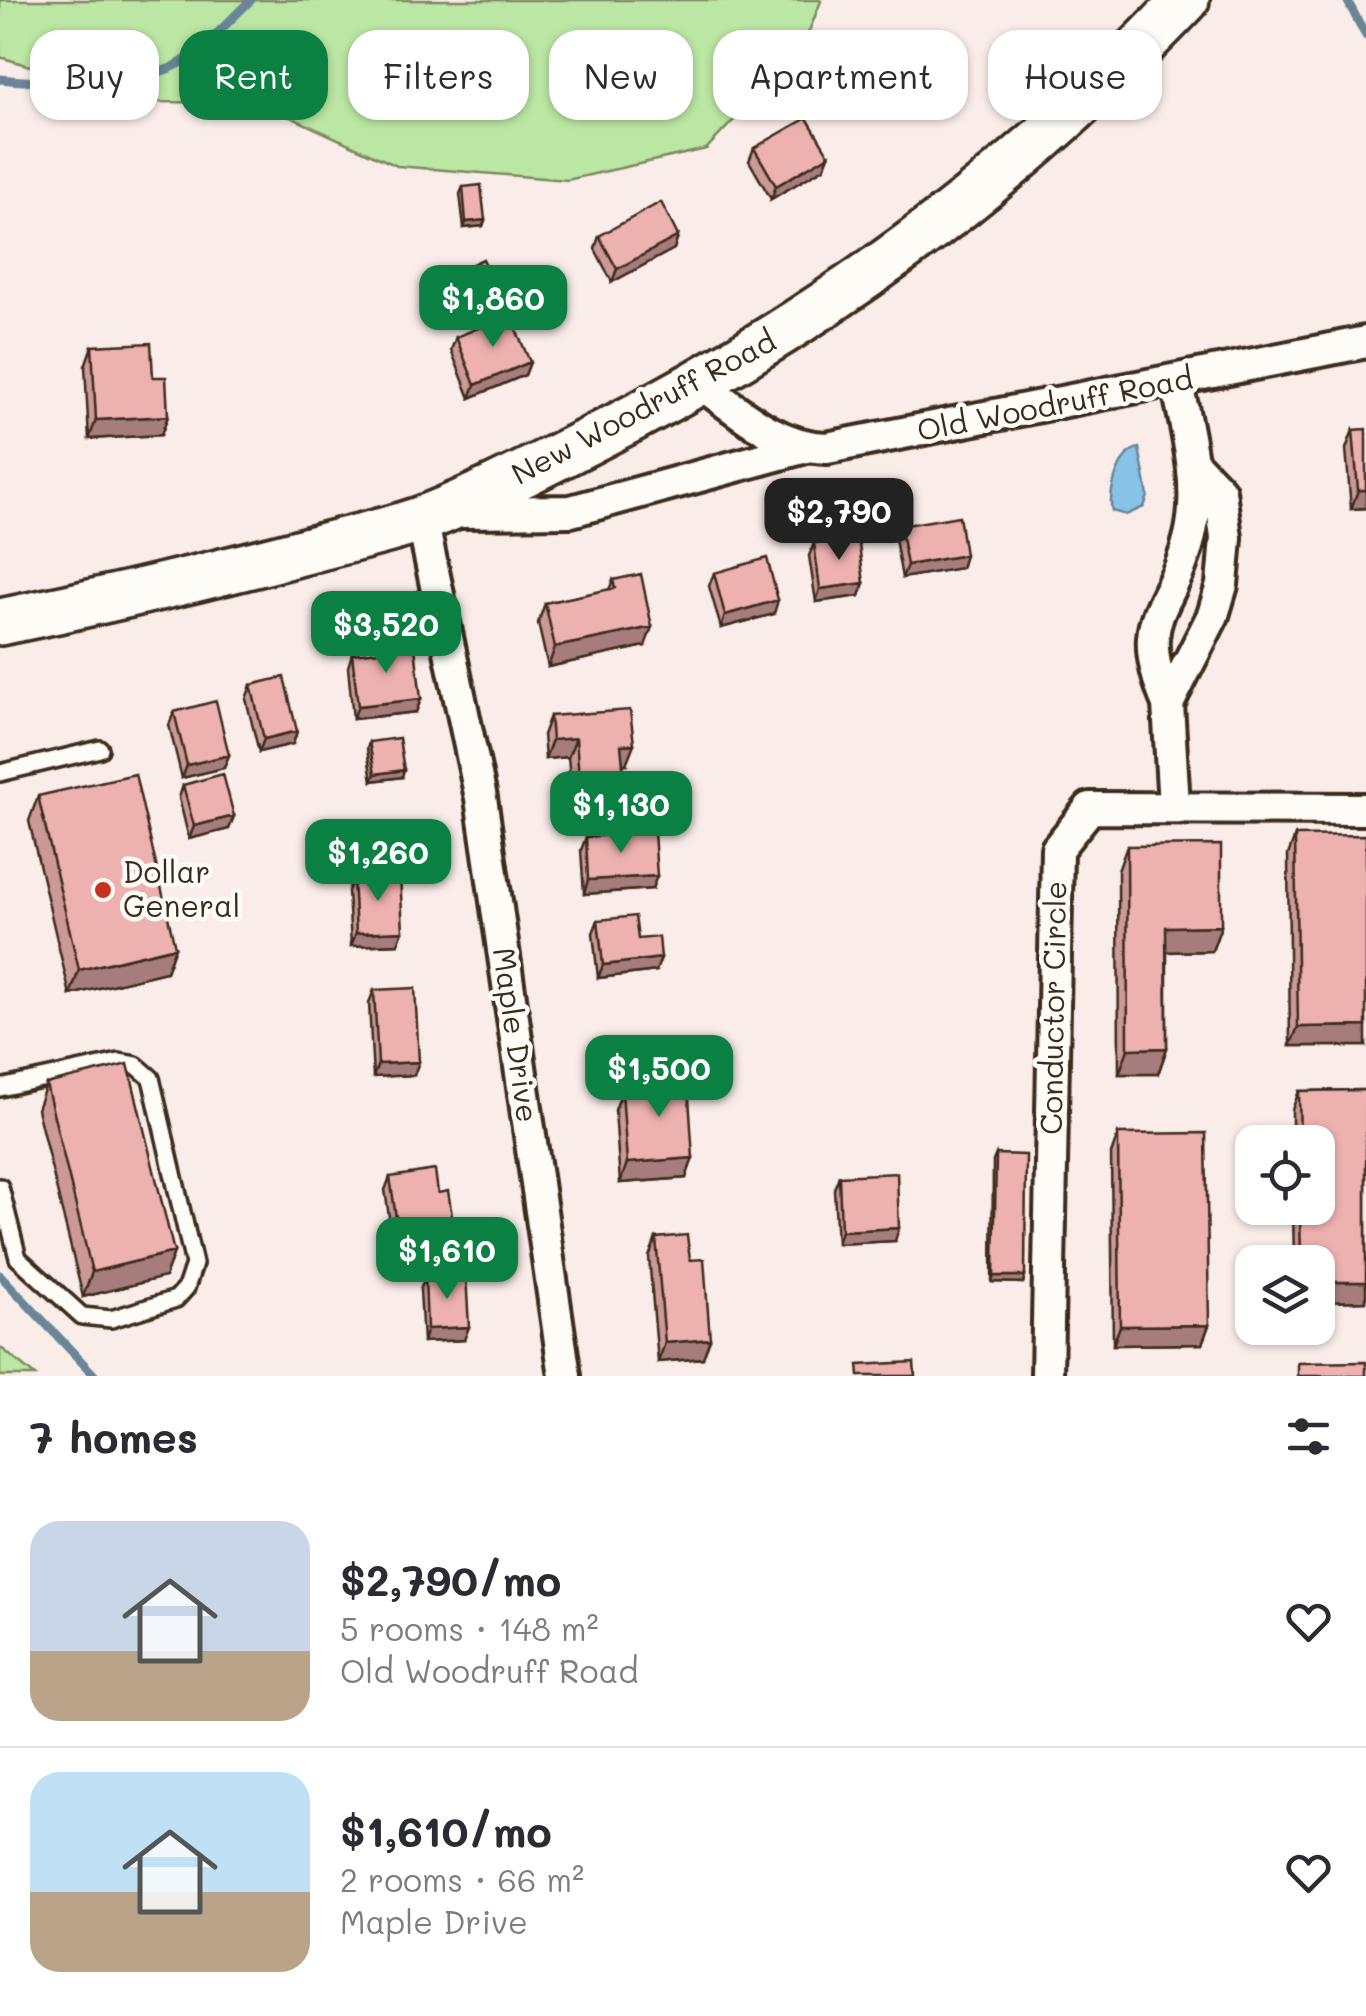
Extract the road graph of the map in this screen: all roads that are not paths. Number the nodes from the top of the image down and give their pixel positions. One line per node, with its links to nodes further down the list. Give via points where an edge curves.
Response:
1 (1186, 0): 4 (main road, New Woodruff Road, via 1030,152 908,250 796,328)
2 (1366, 342): 3 (street, Old Woodruff Road)
3 (1177, 382): 5 (street, Old Woodruff Road, via 937,430); 6 (street)
4 (700, 383): 5 (street, via 761,428); 7 (main road, New Woodruff Road)
5 (806, 448): 7 (street, Old Woodruff Road, via 571,512)
6 (1194, 464): 9 (street, via 1191,533 1156,611 1153,634 1155,675); 9 (street, via 1220,491 1226,538 1222,586)
7 (430, 516): 8 (main road, New Woodruff Road, via 230,571); 16 (street, Maple Drive, via 482,798)
8 (0, 622)
9 (1168, 704): 12 (street)
10 (100, 749): 11 (lane)
11 (0, 774)
12 (1174, 806): 13 (street, Conductor Circle); 17 (street, Conductor Circle, via 1090,808 1056,849)
13 (1366, 809)
14 (0, 1088): 15 (lane, via 119,1062 151,1078 194,1264 186,1288 176,1299 111,1319 82,1316 18,1258)
15 (0, 1187)
16 (565, 1376)
17 (1047, 1376)

